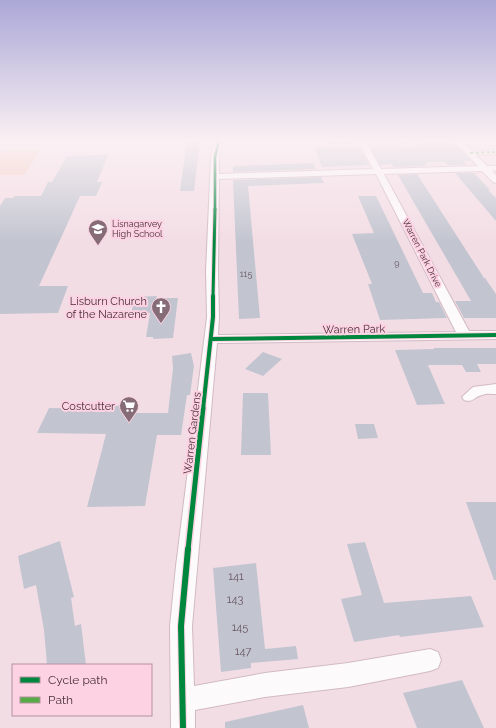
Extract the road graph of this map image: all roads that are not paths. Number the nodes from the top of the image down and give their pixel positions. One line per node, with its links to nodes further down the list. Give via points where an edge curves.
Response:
1 (270, 174): 3 (street)
2 (381, 174): 5 (street, Warren Park Drive)
3 (215, 176): 6 (street, Warren Gardens)
4 (496, 335): 5 (street, Warren Park)
5 (465, 336): 6 (street, Warren Park)
6 (212, 339): 10 (street, Warren Gardens, via 181,626)
7 (496, 389): 8 (street, via 478,390)
8 (469, 397)
9 (430, 660): 10 (street)
10 (182, 700): 11 (street, Warren Gardens)
11 (183, 728)

